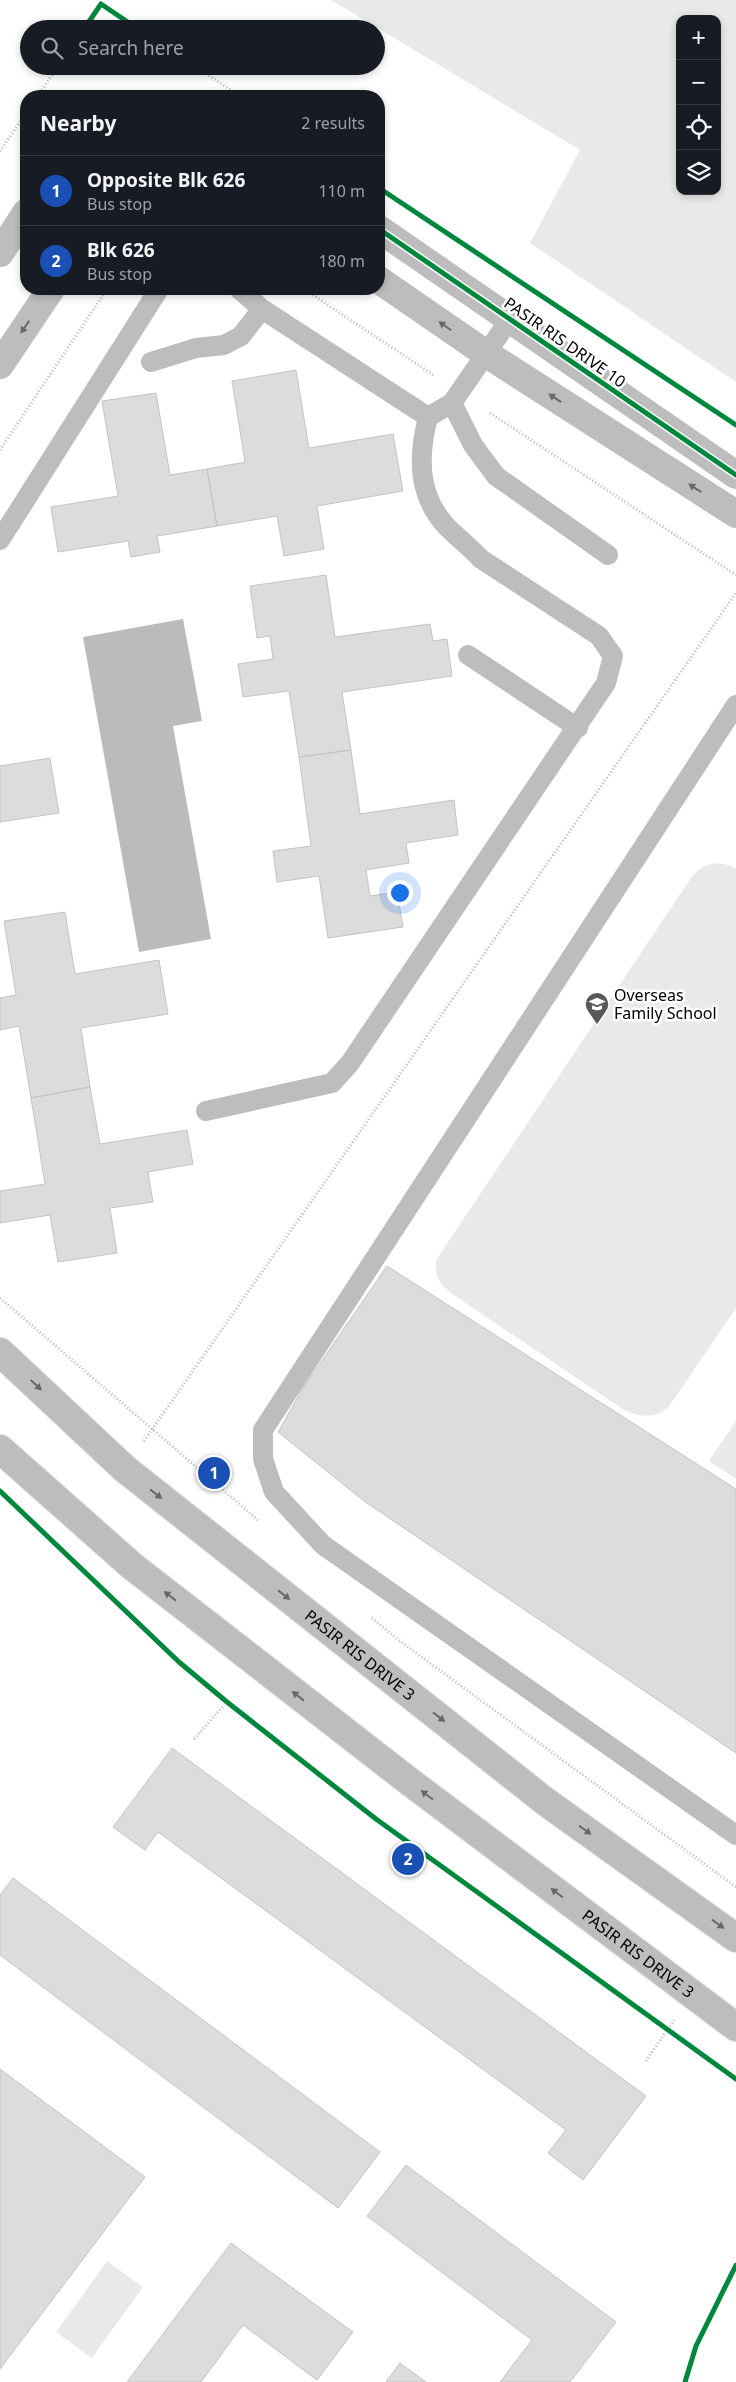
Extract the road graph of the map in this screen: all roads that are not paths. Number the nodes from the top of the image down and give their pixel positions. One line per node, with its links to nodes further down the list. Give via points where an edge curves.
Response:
1 (20, 222): 3 (main road)
2 (385, 233): 9 (main road, PASIR RIS DRIVE 10)
3 (0, 253)
4 (385, 284): 10 (main road, one-way to 4)
5 (47, 295): 12 (main road, one-way to 12)
6 (155, 295): 17 (lane)
7 (246, 295): 8 (lane)
8 (262, 309): 11 (lane, via 241,336 224,345 196,348); 14 (lane)
9 (510, 319): 10 (lane); 15 (main road, PASIR RIS DRIVE 10)
10 (485, 353): 13 (lane); 16 (main road, one-way to 10)
11 (151, 362)
12 (0, 366)
13 (456, 398): 14 (lane); 18 (lane, via 473,445 496,476)
14 (428, 417): 21 (lane, via 420,467 429,500 446,526 481,559 599,636 613,656 606,683)
15 (736, 475)
16 (736, 514)
17 (0, 540)
18 (608, 555)
19 (468, 655): 21 (lane)
20 (736, 705): 25 (lane, via 263,1430 263,1459 274,1492 323,1545)
21 (578, 728): 22 (lane, via 332,1083)
22 (206, 1111)
23 (0, 1352): 26 (main road, PASIR RIS DRIVE 3, one-way to 26, via 124,1469 546,1802)
24 (0, 1449): 27 (main road, PASIR RIS DRIVE 3, one-way to 24, via 154,1584)
25 (736, 1835)
26 (736, 1938)
27 (736, 2027)

